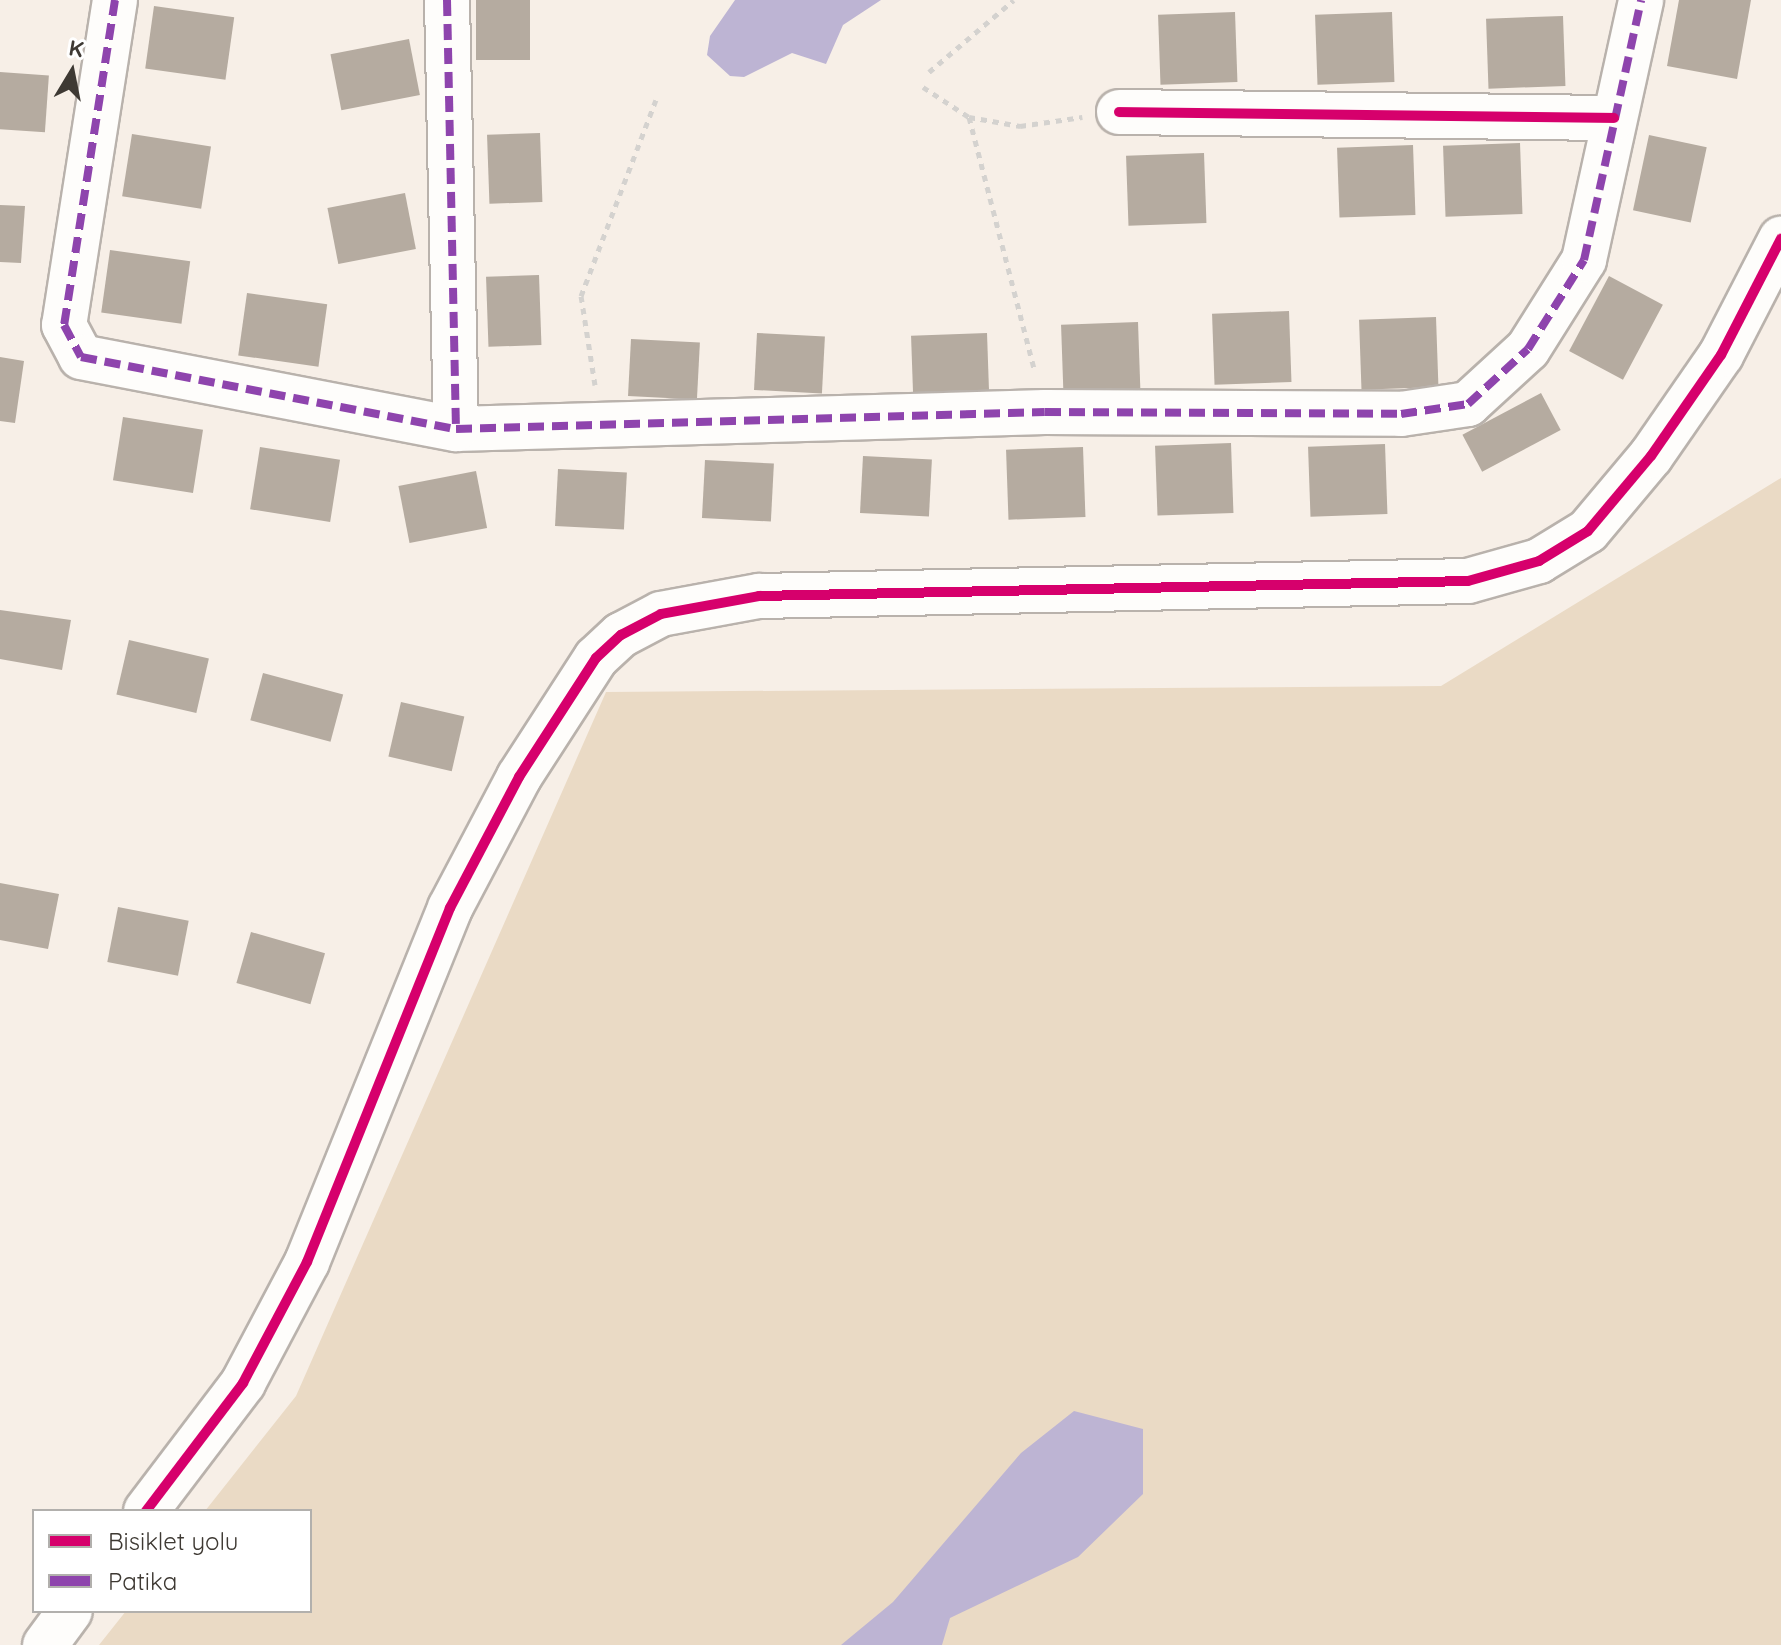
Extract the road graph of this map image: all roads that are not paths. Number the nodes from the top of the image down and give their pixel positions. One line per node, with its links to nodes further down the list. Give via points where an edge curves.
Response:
1 (115, 0): 7 (street, via 64,325 81,357)
2 (447, 0): 7 (street)
3 (1641, 0): 5 (street)
4 (1119, 112): 5 (street)
5 (1614, 118): 7 (street, via 1584,260 1528,349 1468,404 1401,414 1045,412)
6 (1781, 239): 8 (street, via 1721,355 1651,456 1588,531 1539,561 1468,581 759,596 661,614 621,635 596,658 519,777 450,908 307,1262 243,1383)
7 (456, 429)
8 (148, 1509)
9 (69, 1613): 10 (street)
10 (45, 1645)

